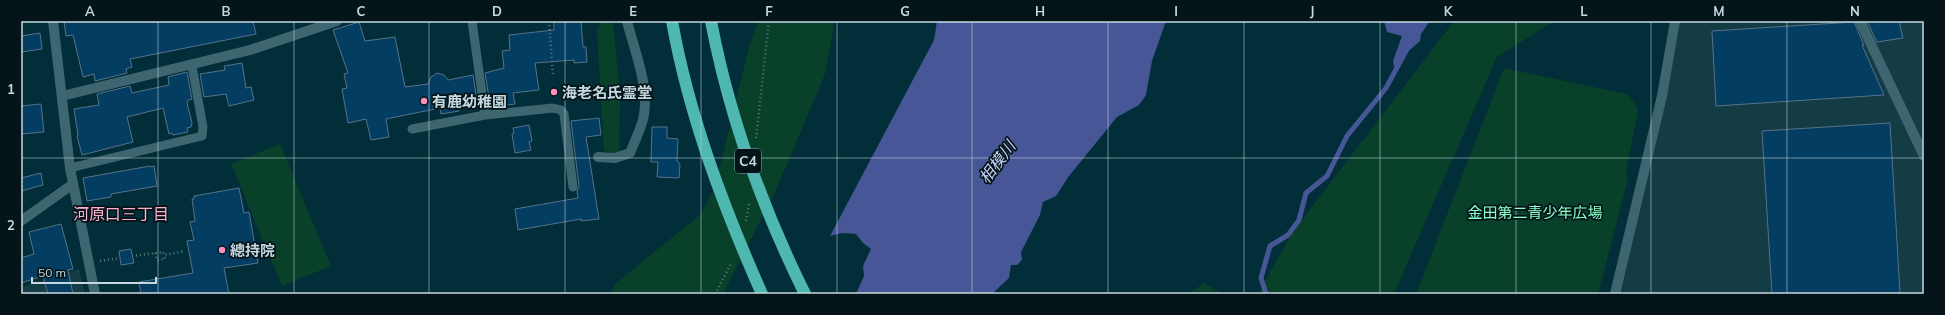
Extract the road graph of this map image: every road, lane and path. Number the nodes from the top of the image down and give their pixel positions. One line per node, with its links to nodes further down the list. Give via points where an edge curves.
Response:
1 (53, 21): 14 (street)
2 (337, 21): 11 (street)
3 (472, 21): 15 (lane)
4 (549, 21): 13 (path)
5 (627, 21): 19 (street, via 642,78 644,115 630,152 615,158)
6 (672, 21): 35 (highway, C4, via 701,141)
7 (711, 21): 36 (highway, C4, via 743,147 786,257)
8 (769, 21): 17 (path)
9 (1675, 21): 37 (street, via 1662,96)
10 (1860, 21): 18 (street)
11 (320, 24): 12 (street, via 250,50)
12 (192, 66): 14 (street); 20 (lane, via 203,127 202,136)
13 (553, 76)
14 (62, 96): 20 (street)
15 (485, 115): 16 (lane); 22 (lane, via 553,108 561,110 564,114)
16 (412, 130)
17 (755, 146)
18 (1924, 156)
19 (598, 157)
20 (70, 168): 21 (street)
21 (73, 184): 24 (street); 32 (street)
22 (573, 187)
23 (750, 200): 25 (path)
24 (21, 221)
25 (746, 223)
26 (185, 251): 28 (path)
27 (155, 253): 28 (path, via 163,252); 28 (path, via 157,260 165,259); 29 (path)
28 (164, 255)
29 (132, 256)
30 (120, 258): 32 (path)
31 (733, 260): 34 (path)
32 (88, 263): 33 (street)
33 (95, 294)
34 (716, 294)
35 (762, 294)
36 (805, 294)
37 (1615, 294)

